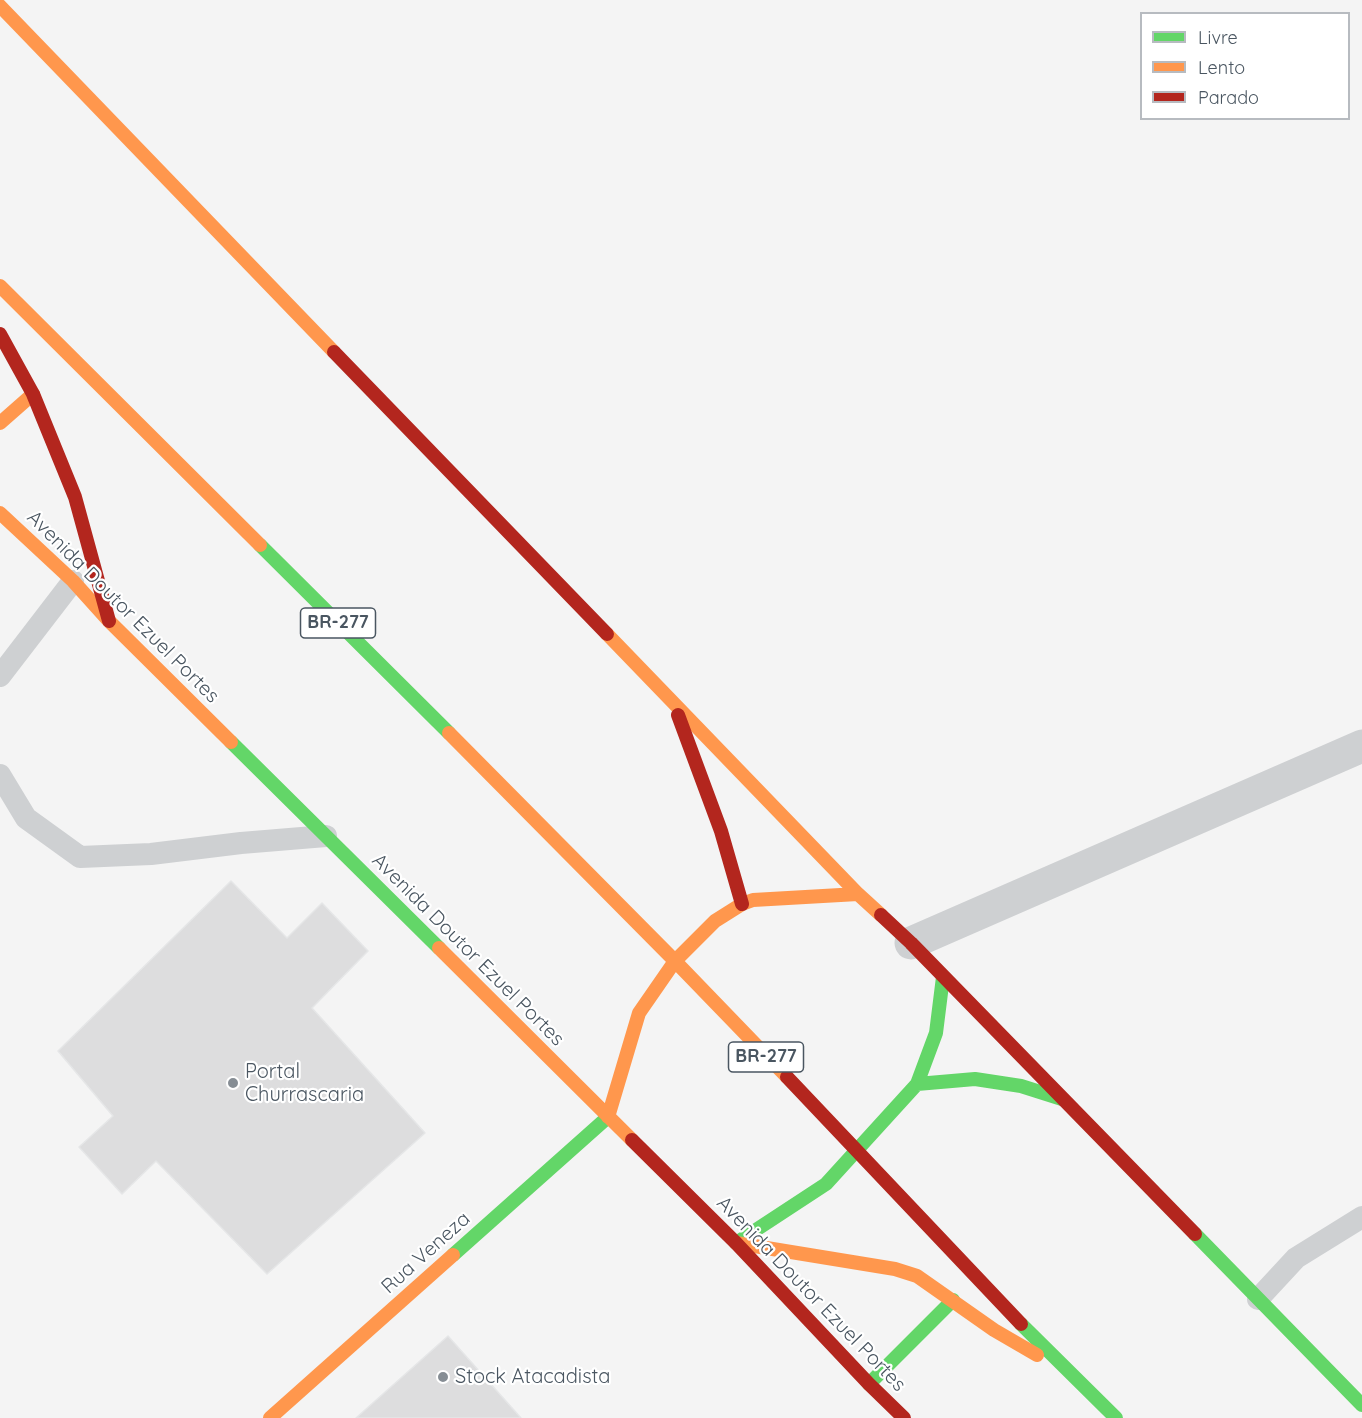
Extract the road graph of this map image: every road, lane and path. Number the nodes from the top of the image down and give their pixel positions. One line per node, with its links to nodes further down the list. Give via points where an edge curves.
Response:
1 (0, 6): 10 (main road)
2 (0, 286): 17 (main road, BR-277)
3 (0, 334): 4 (main road)
4 (33, 394): 5 (main road); 8 (main road, via 75,497)
5 (0, 423)
6 (0, 513): 7 (main road, Avenida Doutor Ezuel Portes)
7 (73, 581): 8 (main road, Avenida Doutor Ezuel Portes); 9 (lane)
8 (109, 621): 13 (main road, Avenida Doutor Ezuel Portes)
9 (0, 676)
10 (673, 702): 14 (main road); 15 (main road, via 721,831)
11 (1362, 746): 16 (street)
12 (0, 775): 13 (lane, via 26,818 80,857 151,854)
13 (326, 836): 21 (main road, Avenida Doutor Ezuel Portes)
14 (858, 894): 15 (main road, via 753,900); 16 (main road)
15 (742, 904): 17 (main road, via 715,921)
16 (910, 943): 18 (main road)
17 (675, 961): 21 (main road, via 639,1013); 22 (main road, BR-277)
18 (943, 976): 19 (main road, via 936,1033); 20 (main road)
19 (917, 1084): 20 (main road, via 975,1079 1021,1086); 22 (main road)
20 (1065, 1100): 25 (main road)
21 (608, 1117): 24 (main road, Avenida Doutor Ezuel Portes); 30 (main road, Rua Veneza)
22 (856, 1152): 24 (main road, via 826,1184); 27 (main road, BR-277)
23 (1362, 1217): 25 (lane, via 1296,1258)
24 (735, 1243): 26 (main road, via 894,1269 917,1276); 28 (main road, Avenida Doutor Ezuel Portes)
25 (1258, 1299): 29 (main road)
26 (952, 1300): 27 (main road, via 994,1330); 28 (main road)
27 (1067, 1371): 32 (main road, BR-277)
28 (869, 1384): 31 (main road, Avenida Doutor Ezuel Portes)
29 (1362, 1405)
30 (270, 1418)
31 (904, 1418)
32 (1116, 1418)

